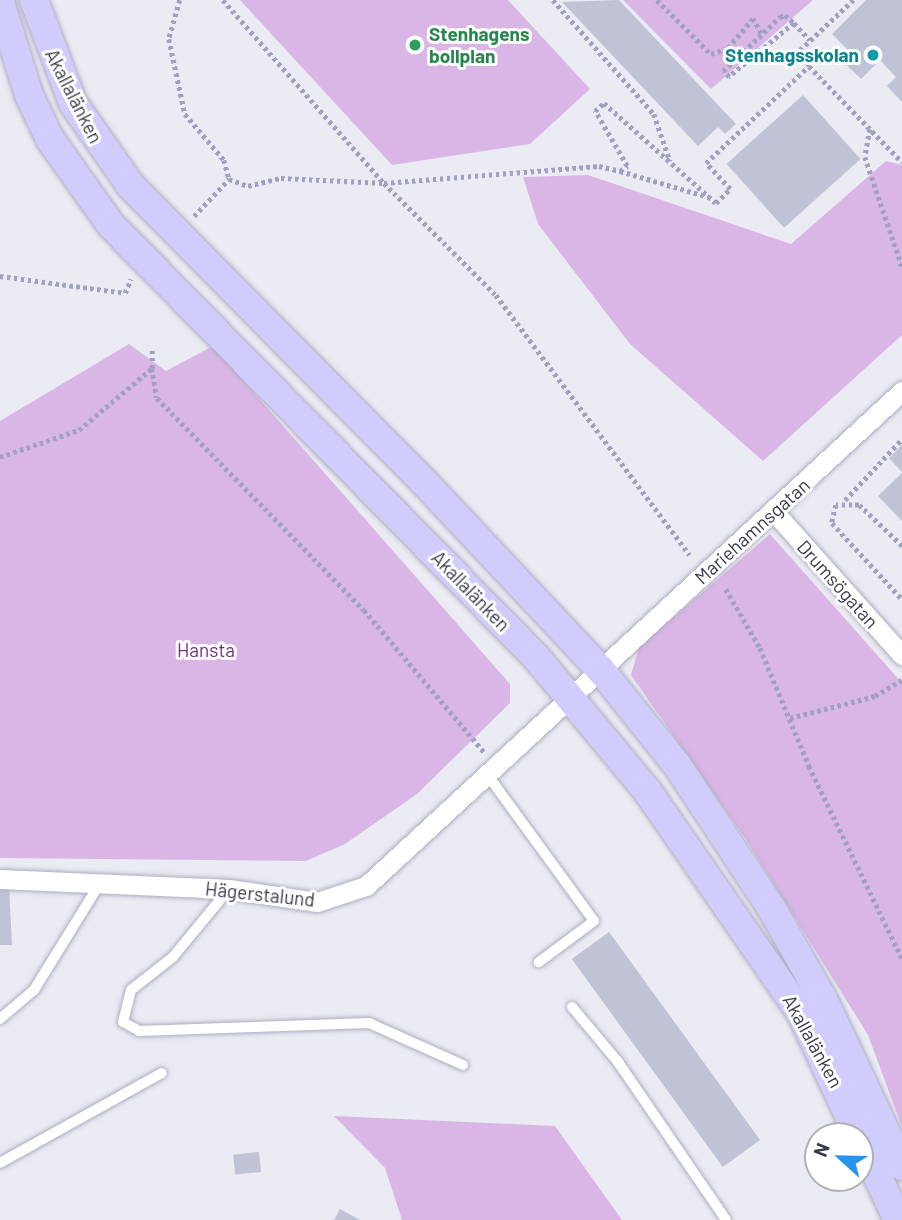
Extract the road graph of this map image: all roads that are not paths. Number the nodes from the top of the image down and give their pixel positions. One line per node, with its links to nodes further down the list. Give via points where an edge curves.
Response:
1 (34, 0): 6 (main road, Akallalänken, via 73,103 131,186)
2 (0, 2): 7 (main road, Akallalänken, via 21,71 50,139 111,226)
3 (899, 399): 4 (street, Mariehamnsgatan)
4 (775, 513): 5 (street, Drumsögatan); 6 (street, Mariehamnsgatan)
5 (902, 655)
6 (600, 669): 7 (street, Hägerstalund); 18 (main road, Akallalänken, via 677,765 772,909 855,1060)
7 (570, 697): 8 (street, Hägerstalund); 20 (main road, Akallalänken, via 648,792 801,1013)
8 (493, 772): 11 (street, Hägerstalund, via 366,886 343,897 289,900); 12 (lane, via 594,921)
9 (0, 879): 10 (street, Hägerstalund)
10 (100, 882): 11 (street, Hägerstalund); 14 (lane, via 34,990)
11 (229, 889): 15 (lane, via 173,957 131,990 123,1022 139,1031 369,1023)
12 (539, 962)
13 (572, 1007): 19 (lane, via 625,1073)
14 (0, 1019)
15 (463, 1065)
16 (162, 1073): 17 (lane)
17 (0, 1163)
18 (902, 1166)
19 (726, 1220)
20 (898, 1220)

